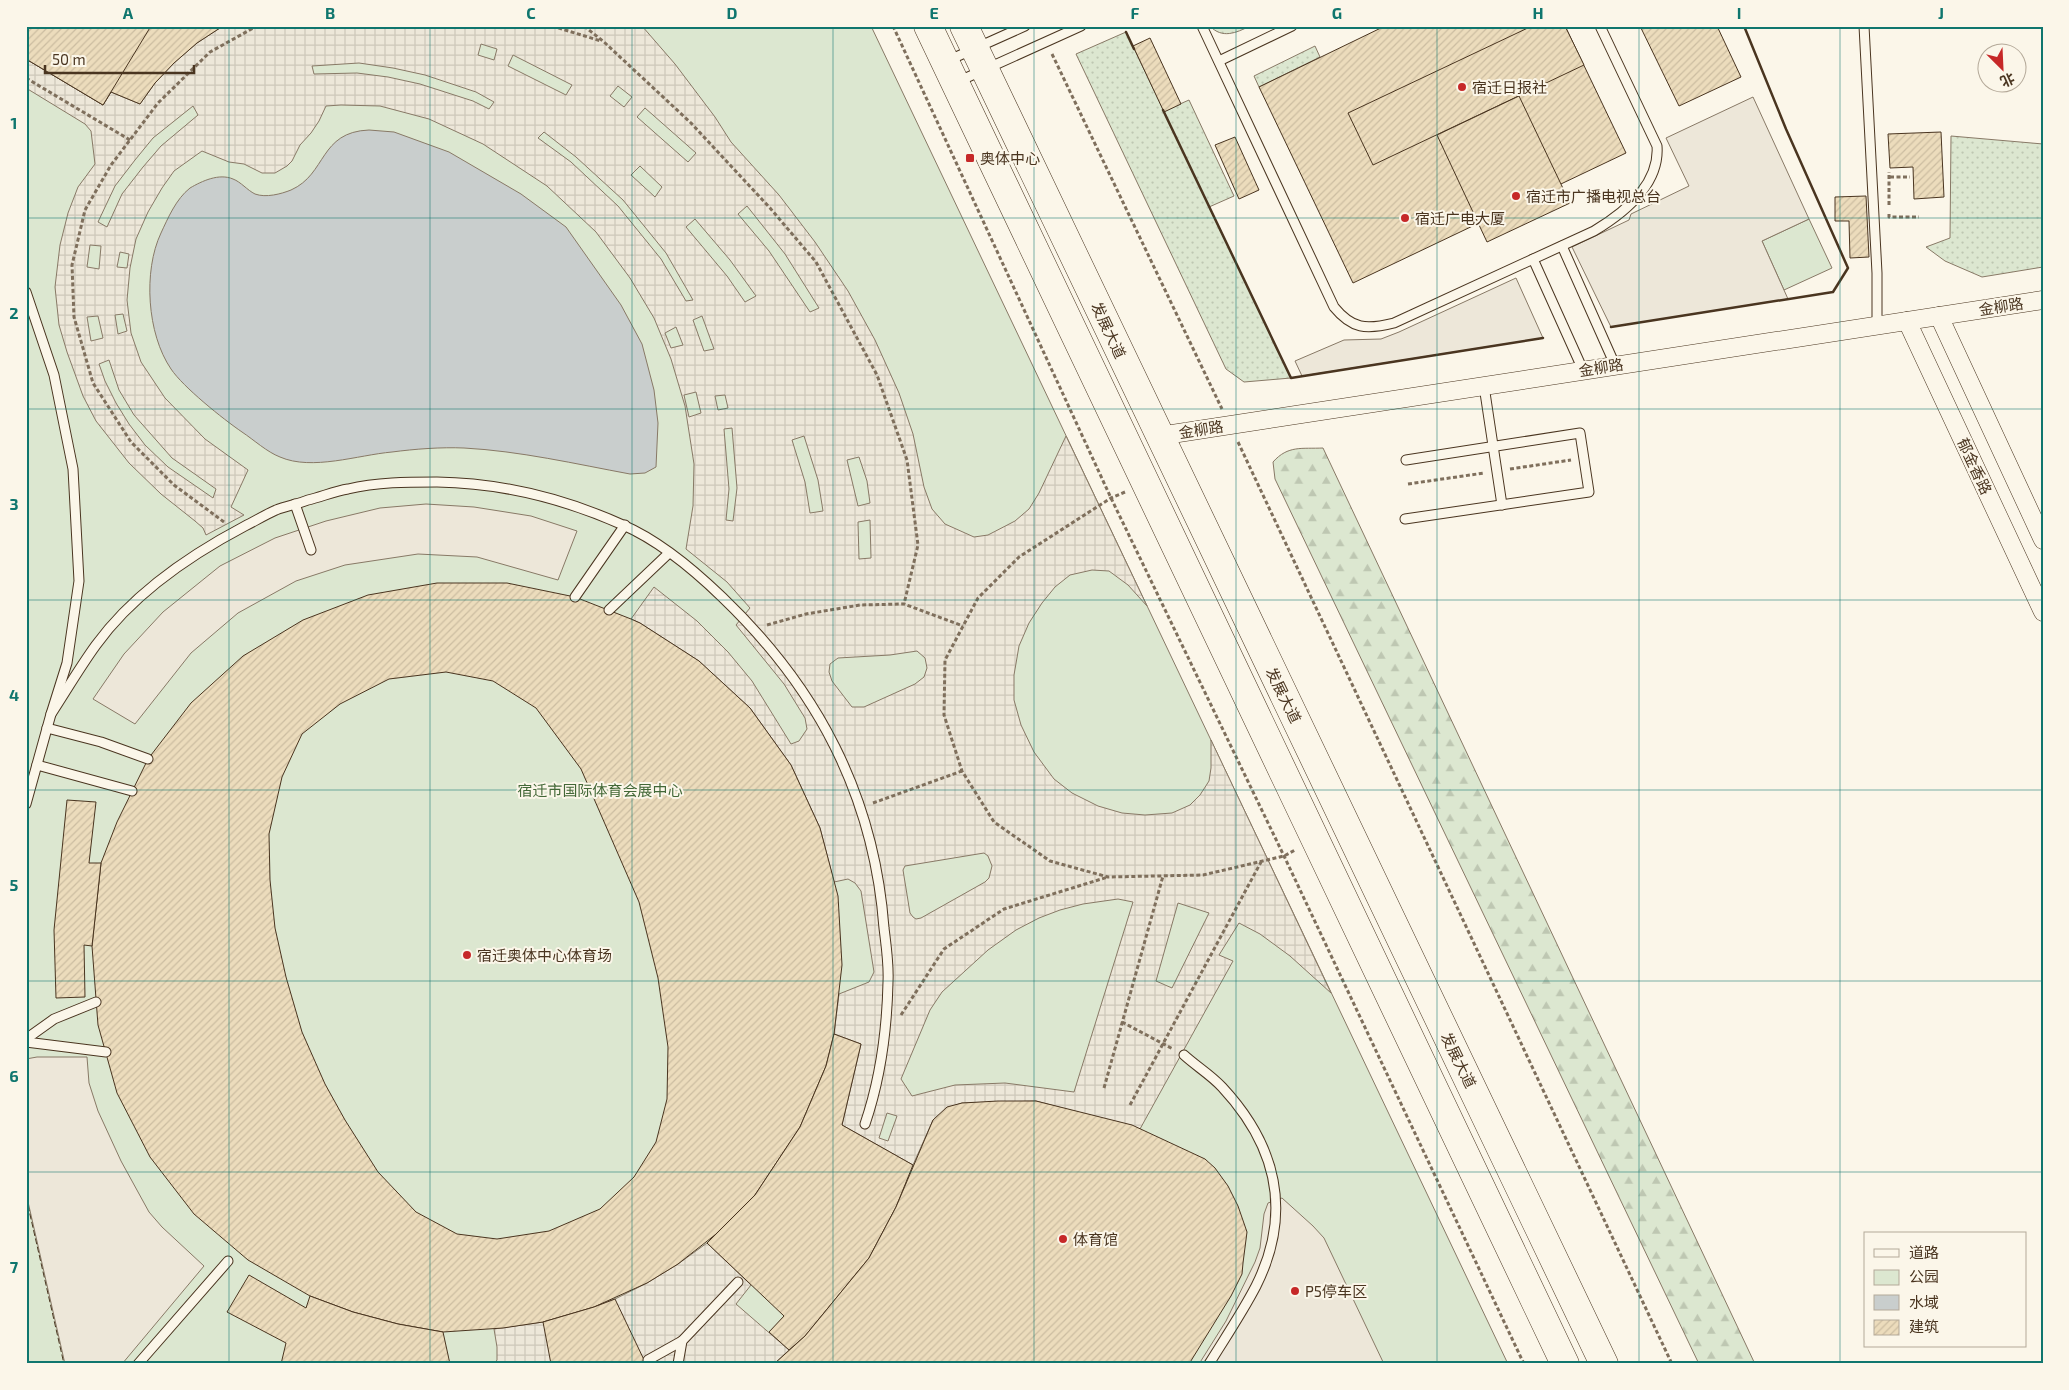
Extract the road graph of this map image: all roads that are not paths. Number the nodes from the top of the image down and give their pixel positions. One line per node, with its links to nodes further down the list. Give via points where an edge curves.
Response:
1 (928, 26): 10 (main road)
2 (1025, 26): 8 (lane)
3 (1081, 26): 8 (lane, via 1046,42)
4 (1202, 26): 9 (lane)
5 (1292, 26): 9 (lane)
6 (1600, 26): 11 (lane, via 1657,146 1658,156 1650,181 1633,202 1612,220)
7 (1864, 26): 17 (lane)
8 (975, 48): 10 (lane); 10 (lane); 21 (main road, 发展大道)
9 (1219, 61): 12 (lane, via 1334,307 1345,320 1358,326 1382,326)
10 (950, 72): 52 (main road)
11 (1562, 246): 12 (lane); 18 (lane)
12 (1533, 259): 19 (lane)
13 (26, 292): 34 (lane, via 54,375 73,469 79,581 67,663)
14 (2043, 300): 15 (street, 金柳路)
15 (1939, 316): 16 (street, 金柳路); 28 (street, 郁金香路)
16 (1907, 321): 17 (street, 金柳路); 33 (street, 郁金香路)
17 (1877, 325): 18 (street, 金柳路)
18 (1615, 365): 19 (street, 金柳路)
19 (1583, 370): 20 (street, 金柳路)
20 (1484, 386): 21 (street, 金柳路); 22 (lane)
21 (1159, 436): 53 (main road, 发展大道)
22 (1493, 446): 23 (lane); 25 (lane); 25 (lane, via 1580,433 1583,450 1589,492)
23 (1406, 460)
24 (295, 504): 27 (lane, via 357,487 401,482 459,482 503,487 573,506); 29 (lane); 34 (lane, via 275,510 217,541 160,580 126,610 97,643)
25 (1502, 505): 26 (lane)
26 (1405, 519)
27 (625, 525): 30 (lane); 31 (lane)
28 (2043, 540)
29 (311, 550)
30 (669, 553): 32 (lane); 44 (lane, via 698,573 753,628 788,669 818,713 841,758 865,819 882,893 889,980 883,1043)
31 (575, 597)
32 (609, 610)
33 (2043, 612)
34 (51, 714): 35 (lane)
35 (47, 728): 36 (lane); 37 (lane)
36 (148, 759)
37 (36, 765): 38 (lane); 39 (lane)
38 (132, 791)
39 (26, 804)
40 (96, 1002): 41 (lane, via 54,1018)
41 (26, 1040): 42 (lane)
42 (106, 1052)
43 (1184, 1056): 51 (lane, via 1221,1085 1259,1137 1270,1162 1275,1203 1269,1250 1256,1284)
44 (865, 1124)
45 (228, 1261): 49 (lane)
46 (738, 1282): 47 (lane)
47 (682, 1341): 48 (lane); 50 (lane)
48 (648, 1360)
49 (138, 1364)
50 (678, 1364)
51 (1209, 1364)
52 (1565, 1364)
53 (1604, 1364)

